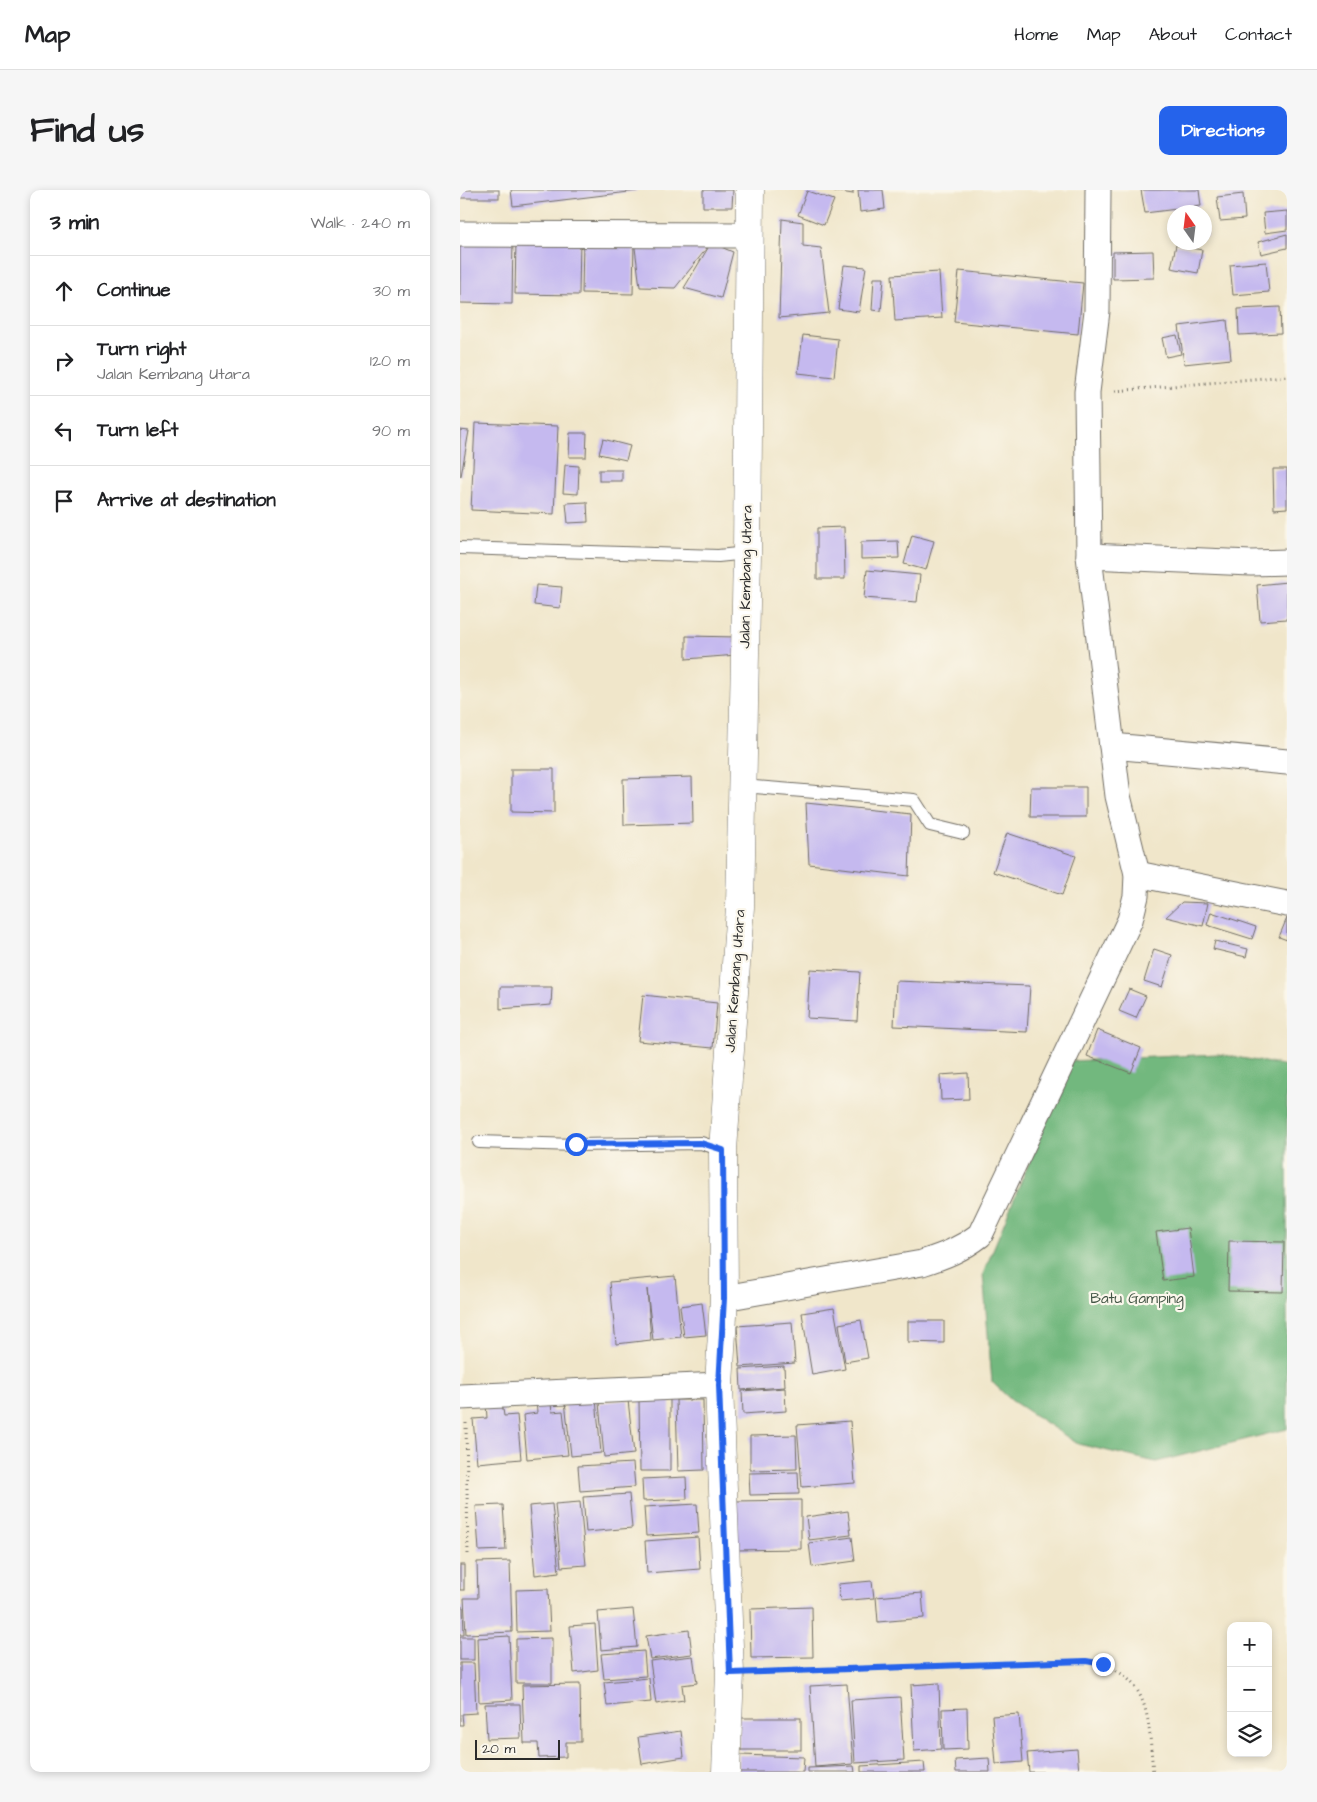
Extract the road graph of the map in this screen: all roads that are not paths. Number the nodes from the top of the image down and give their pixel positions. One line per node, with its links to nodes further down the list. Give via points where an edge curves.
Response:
1 (750, 190): 4 (street, Jalan Kembang Utara)
2 (1098, 190): 7 (street, via 1097,311 1087,392)
3 (460, 234): 4 (street)
4 (748, 235): 6 (street, Jalan Kembang Utara)
5 (460, 548): 6 (lane, via 718,556)
6 (747, 553): 11 (street, Jalan Kembang Utara)
7 (1089, 556): 8 (street); 9 (street)
8 (1287, 562)
9 (1112, 746): 10 (street); 13 (street, via 1118,796)
10 (1287, 762)
11 (742, 786): 12 (lane, via 914,800 930,825); 16 (street, Jalan Kembang Utara, via 740,907)
12 (963, 833)
13 (1137, 874): 14 (street); 17 (street, via 1130,920 980,1235 952,1253 922,1263)
14 (1287, 904)
15 (479, 1142): 16 (lane, via 701,1143)
16 (723, 1150): 17 (street, Jalan Kembang Utara)
17 (724, 1298): 18 (street, Jalan Kembang Utara)
18 (719, 1385): 19 (street); 20 (street, Jalan Kembang Utara, via 730,1673)
19 (463, 1397)
20 (726, 1772)

